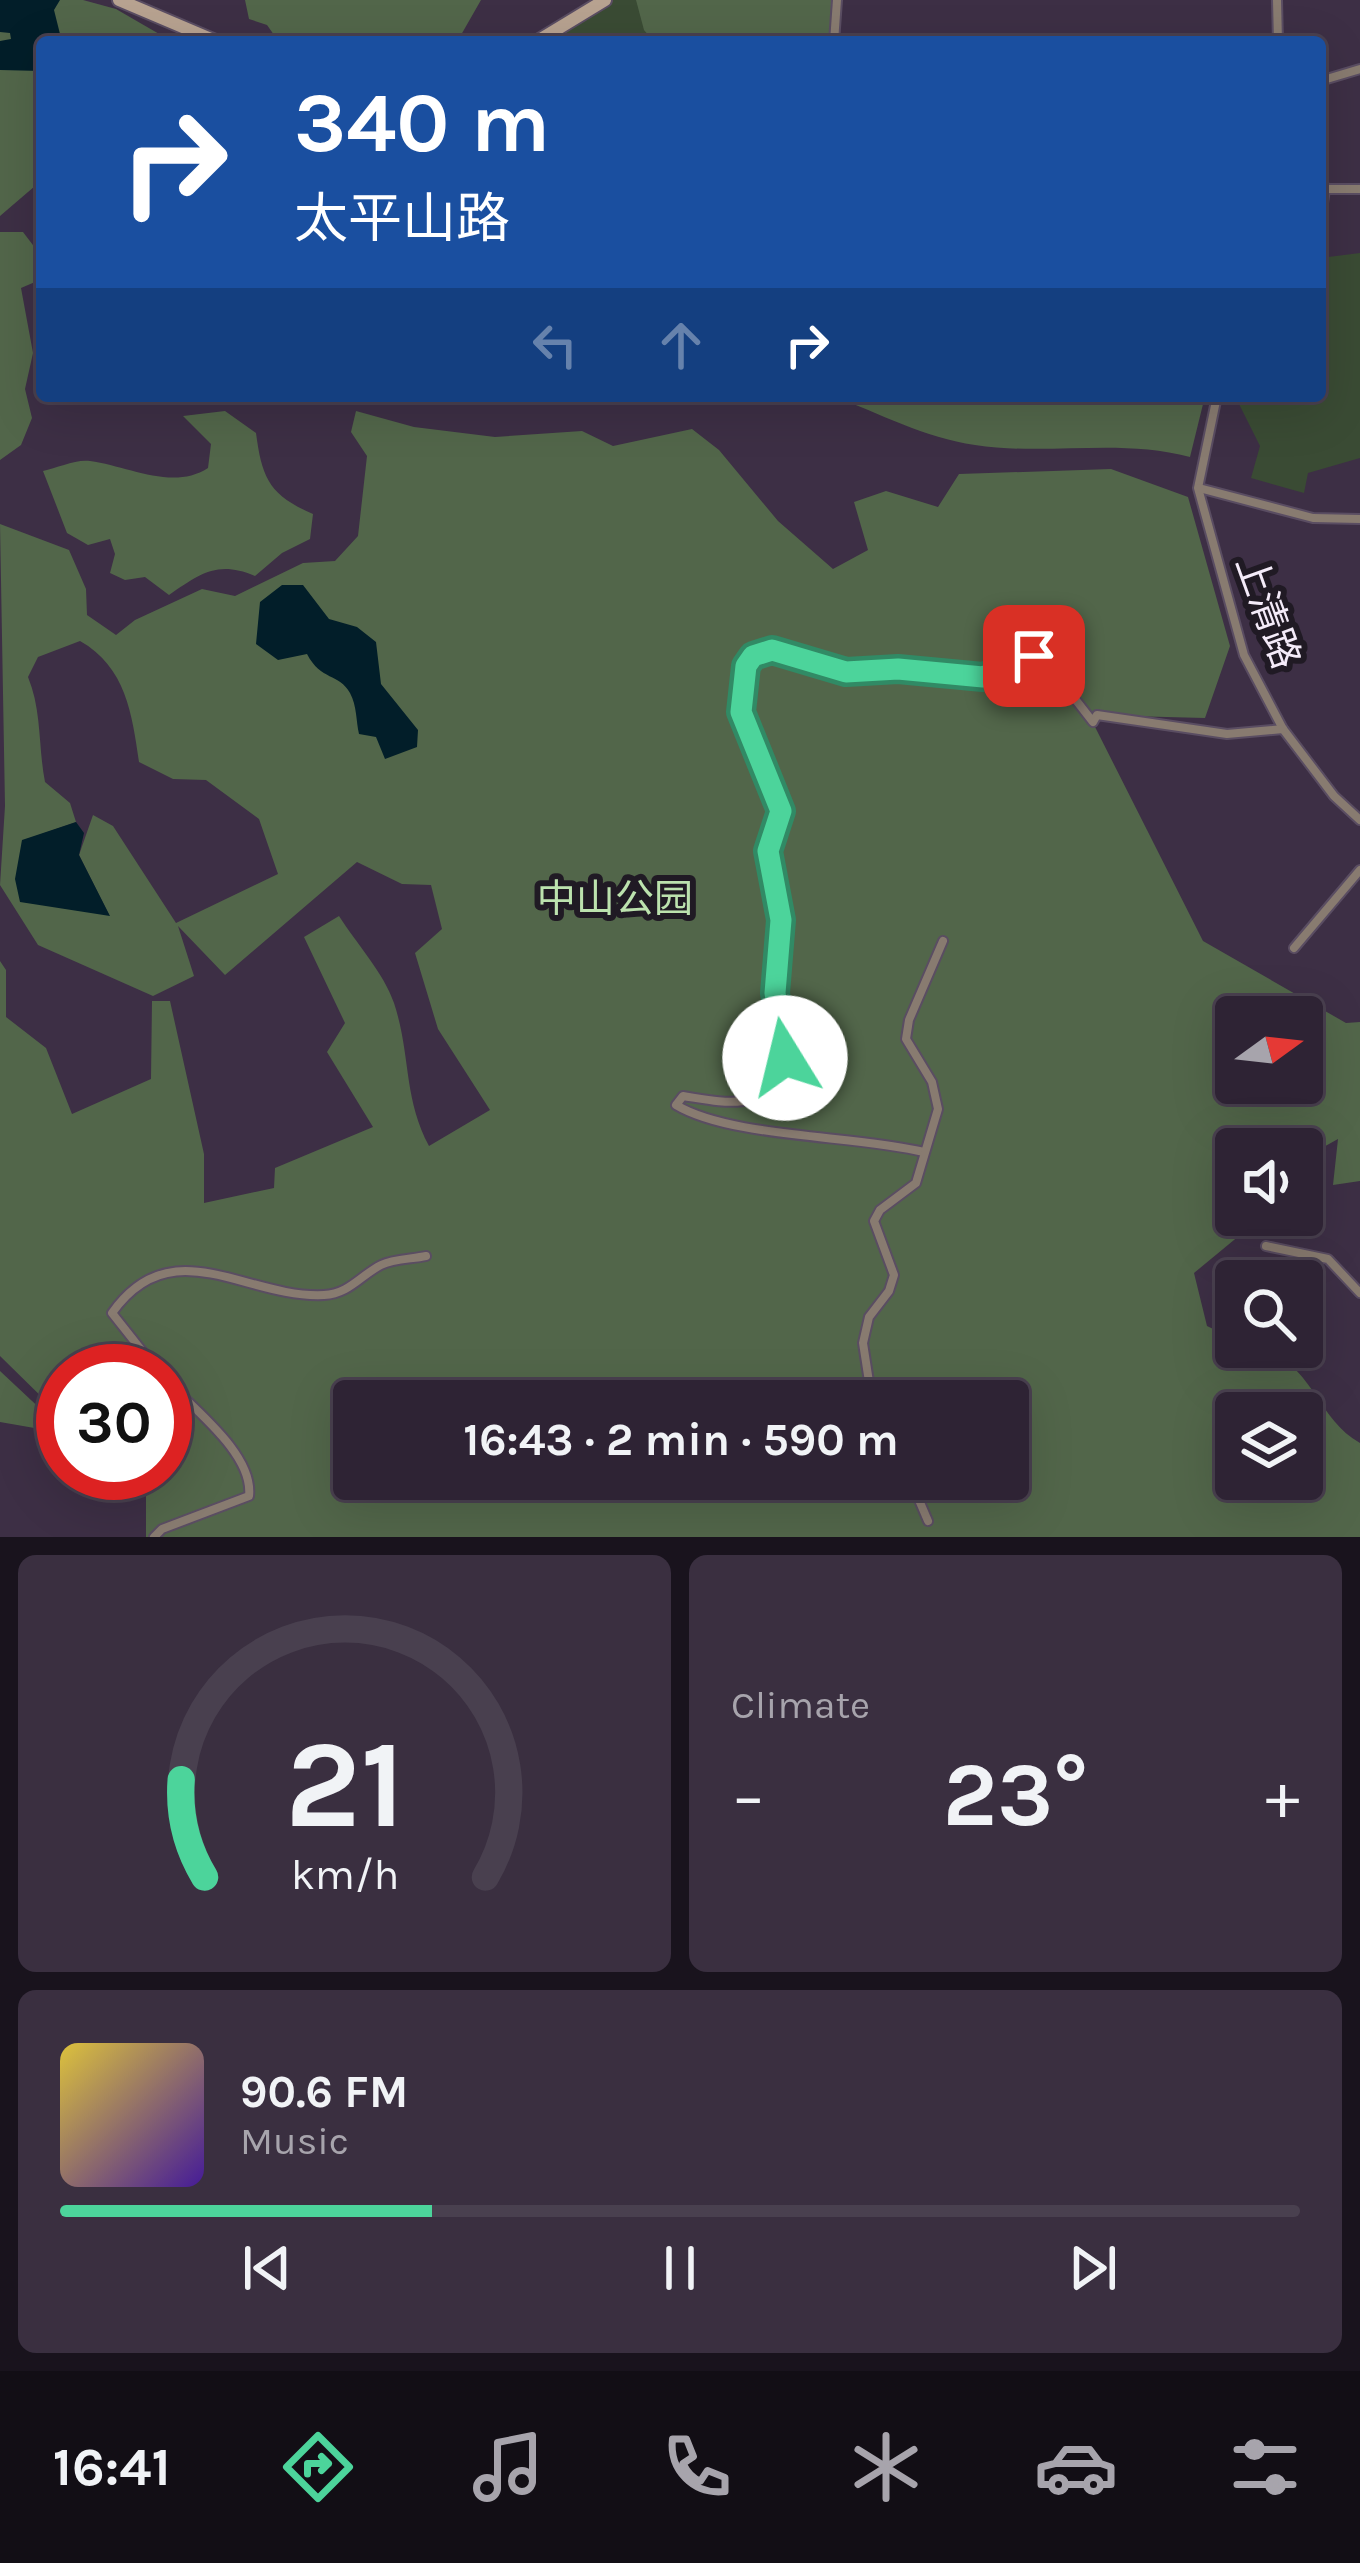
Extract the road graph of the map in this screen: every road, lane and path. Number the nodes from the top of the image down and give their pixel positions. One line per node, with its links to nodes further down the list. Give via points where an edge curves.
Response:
1 (119, 0): 5 (main road)
2 (605, 0): 6 (main road)
3 (837, 0): 7 (street)
4 (1277, 0): 8 (street)
5 (204, 36)
6 (546, 36)
7 (834, 36)
8 (1277, 36)
9 (1360, 69): 10 (street)
10 (1326, 79)
11 (1360, 188): 12 (street)
12 (1326, 189)
13 (1216, 402): 14 (street, 上清路)
14 (1198, 488): 15 (street, via 1313,518); 16 (street, 上清路, via 1244,655)
15 (1360, 519)
16 (1283, 729): 17 (street, 上清路); 21 (street, via 1227,734 1097,715 1094,722 1034,656 983,677 846,672 786,652 753,656 741,712 781,811 768,851 781,920 775,993 785,1074 746,1102 683,1096 676,1105 742,1129)
17 (1360, 820)
18 (1360, 870): 20 (street)
19 (943, 941): 21 (street, via 906,1039 938,1099)
20 (1294, 948)
21 (924, 1151): 26 (street, via 916,1183 874,1221 894,1282 868,1317)
22 (1266, 1246): 24 (street, via 1328,1259)
23 (426, 1256): 25 (street, via 382,1264 353,1287 325,1295 206,1273 158,1273 129,1290 112,1313)
24 (1360, 1293)
25 (137, 1344)
26 (865, 1380)
27 (192, 1407): 30 (street, via 241,1461 249,1496)
28 (919, 1500): 29 (street)
29 (928, 1521)
30 (154, 1537)

